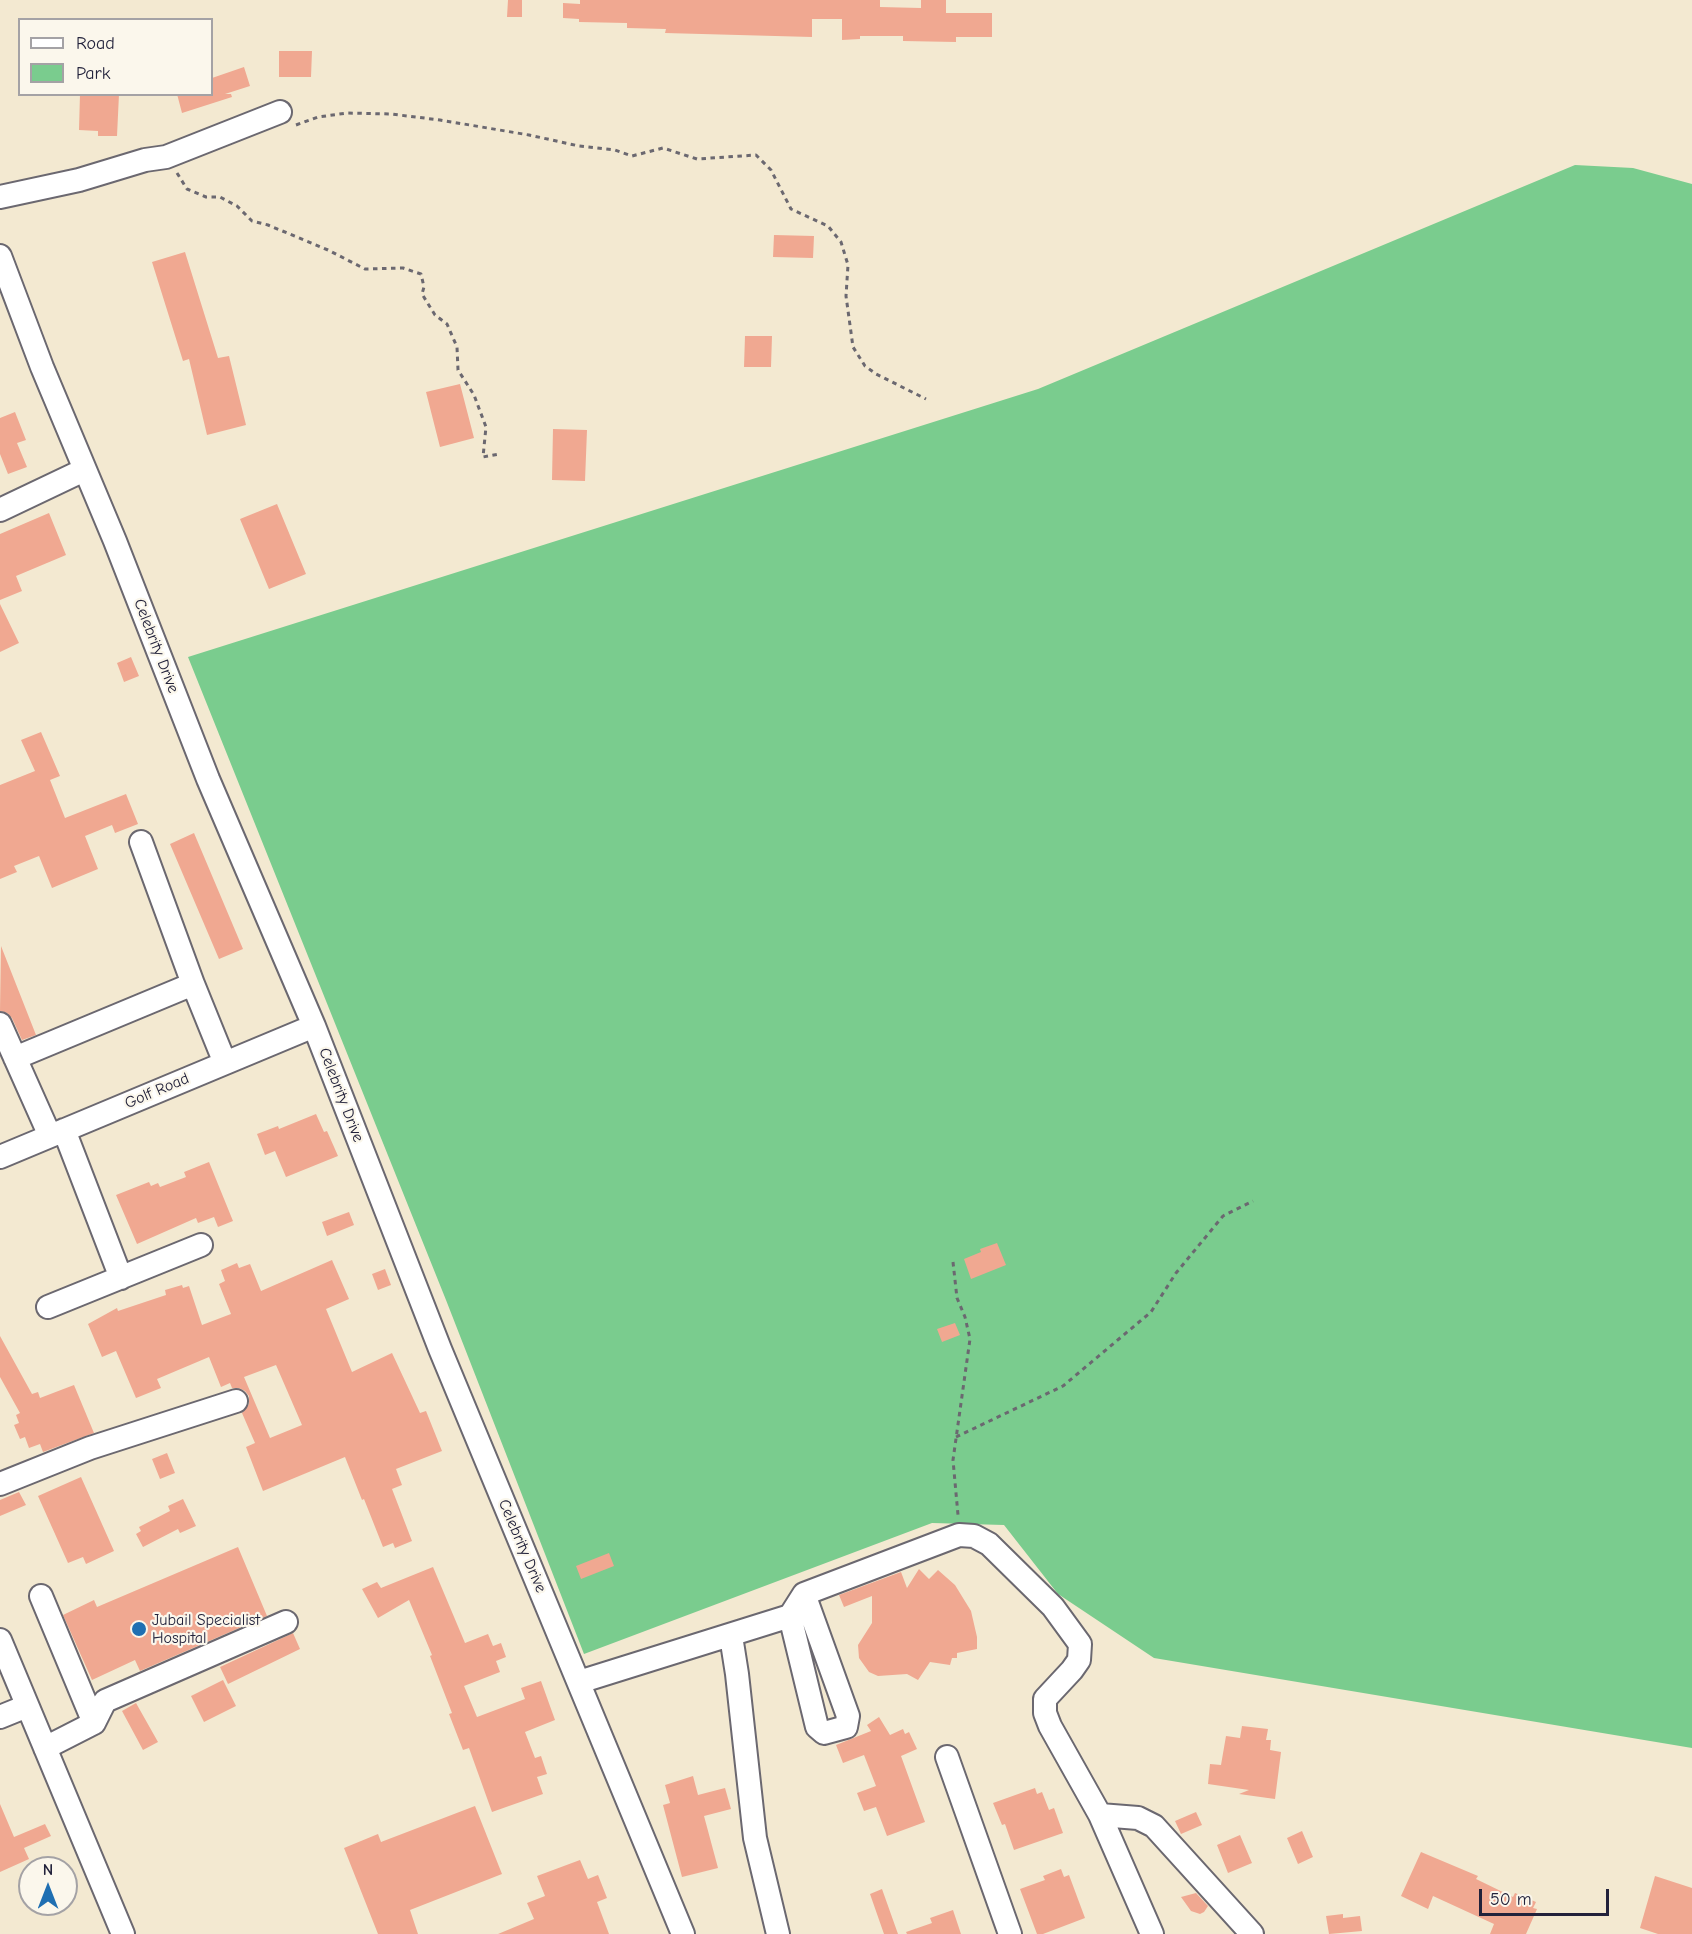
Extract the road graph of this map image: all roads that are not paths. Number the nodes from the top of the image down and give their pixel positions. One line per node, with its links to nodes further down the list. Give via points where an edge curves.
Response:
1 (283, 120): 2 (street, via 166,157)
2 (0, 197)
3 (0, 256): 4 (street, Celebrity Drive)
4 (84, 470): 5 (street); 9 (street, Celebrity Drive, via 208,779)
5 (0, 510)
6 (141, 842): 7 (street)
7 (194, 984): 10 (street); 11 (street)
8 (0, 1023): 10 (street)
9 (314, 1026): 11 (street, Golf Road); 25 (street, Celebrity Drive, via 440,1349)
10 (15, 1059): 12 (street)
11 (225, 1063): 12 (street, Golf Road)
12 (57, 1133): 13 (street, Golf Road); 15 (street)
13 (2, 1149)
14 (201, 1245): 15 (street)
15 (121, 1278): 16 (street)
16 (48, 1307)
17 (236, 1401): 18 (street, via 90,1449)
18 (0, 1484)
19 (804, 1594): 21 (street); 21 (street, via 848,1716 846,1726 824,1733 817,1727); 31 (street, via 959,1535 974,1536 989,1544 1053,1607 1080,1644 1079,1660 1045,1699 1045,1713)
20 (42, 1596): 28 (street)
21 (790, 1616): 23 (street)
22 (285, 1622): 28 (street, via 105,1701)
23 (731, 1636): 25 (street); 34 (street, via 755,1838)
24 (0, 1640): 26 (street)
25 (579, 1683): 33 (street, Celebrity Drive)
26 (27, 1706): 27 (street); 29 (street)
27 (0, 1717)
28 (94, 1722): 29 (street)
29 (45, 1748): 32 (street)
30 (947, 1757): 35 (street)
31 (1100, 1815): 36 (street); 37 (street, via 1138,1818 1154,1826)
32 (123, 1934)
33 (683, 1934)
34 (778, 1934)
35 (1010, 1934)
36 (1152, 1934)
37 (1252, 1934)

